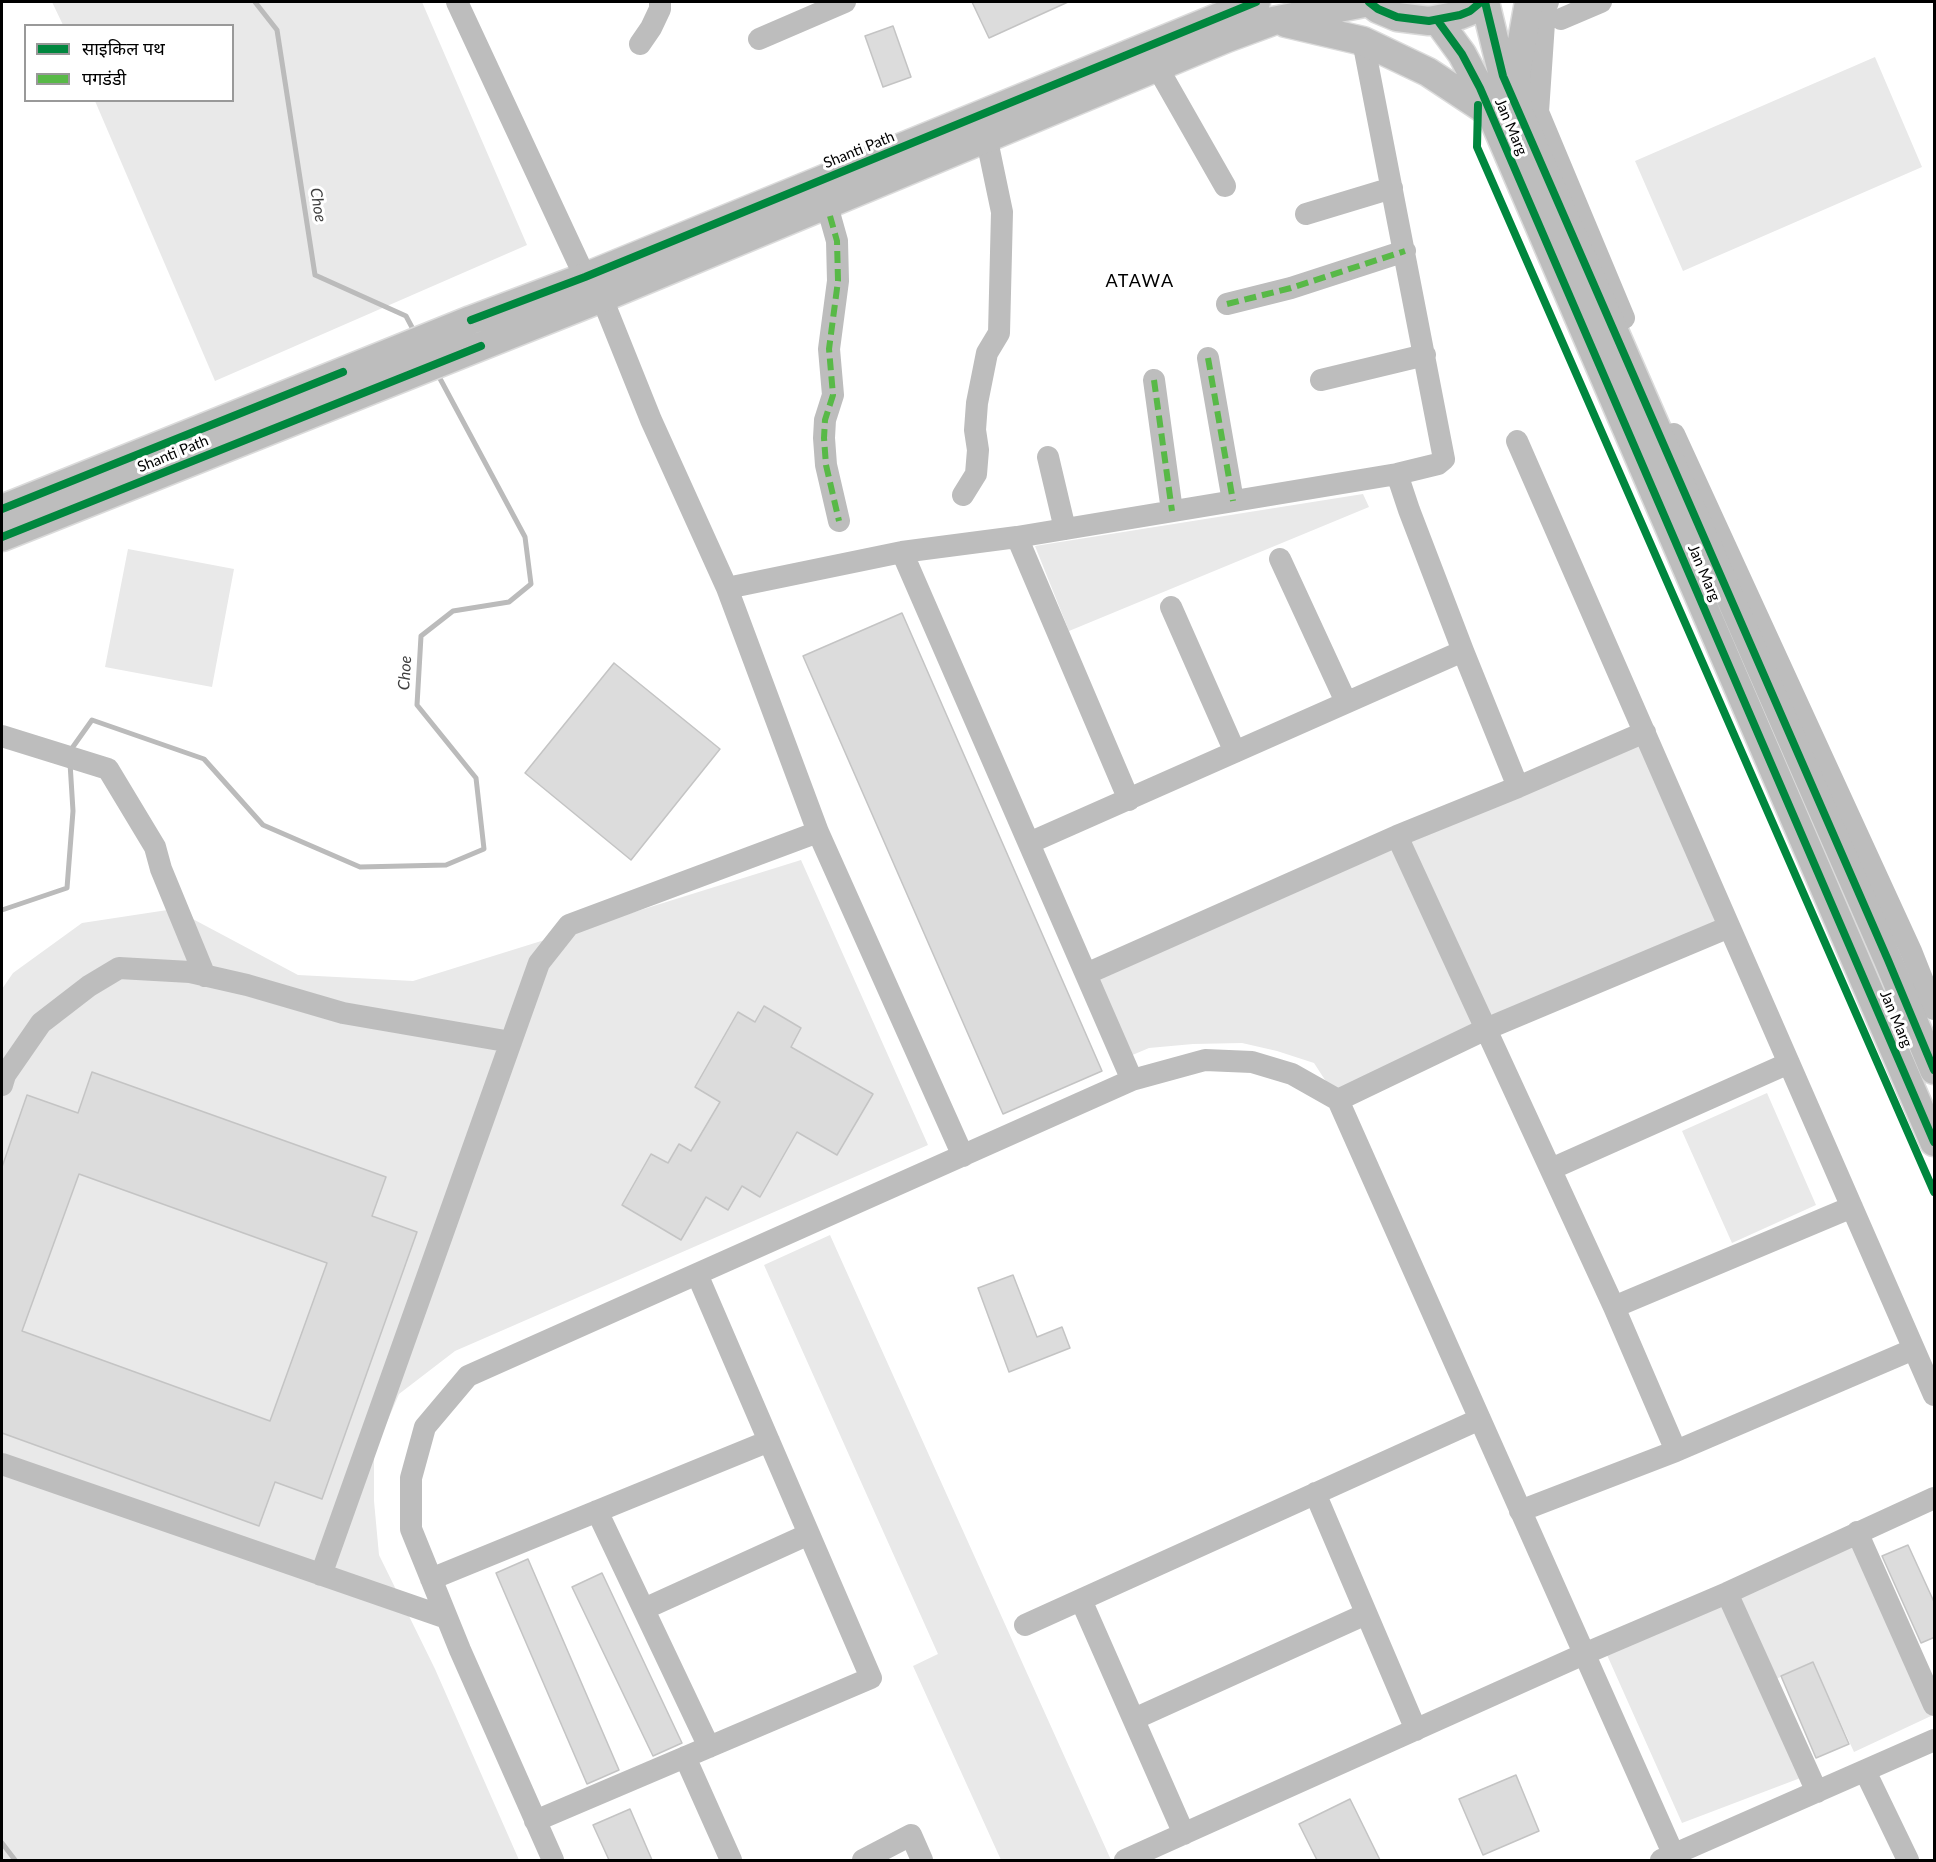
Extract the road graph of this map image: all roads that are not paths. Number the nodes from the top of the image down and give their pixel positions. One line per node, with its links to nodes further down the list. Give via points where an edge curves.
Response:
1 (457, 2): 25 (street)
2 (660, 2): 14 (street, via 651,28)
3 (1369, 2): 9 (main road, Shanti Path); 10 (main road, via 1397,17)
4 (1483, 2): 10 (main road, via 1470,11); 17 (main road, Jan Marg, via 1503,76)
5 (1529, 2): 17 (main road, via 1516,74)
6 (1601, 2): 8 (street)
7 (839, 3): 12 (street)
8 (1554, 10): 60 (street, via 1545,8 1538,112 1651,385)
9 (1265, 11): 11 (main road, Shanti Path); 13 (main road); 25 (main road, Shanti Path)
10 (1438, 21): 16 (main road, Jan Marg, via 1462,54)
11 (1233, 36): 15 (street, via 1208,61); 23 (main road, Shanti Path)
12 (759, 39)
13 (1363, 41): 16 (main road, via 1428,72); 20 (street)
14 (640, 44)
15 (1164, 79): 18 (street); 19 (street)
16 (1490, 113): 68 (main road, Jan Marg)
17 (1520, 115): 64 (main road, Jan Marg)
18 (989, 150): 22 (street); 35 (street, via 1002,212 999,333 987,353 977,403 976,474)
19 (1225, 186)
20 (1392, 188): 21 (street); 24 (street)
21 (1306, 214)
22 (830, 216): 23 (street, via 759,244); 39 (street, via 837,241 838,281 829,349 833,395 824,438)
23 (732, 244): 25 (main road, Shanti Path)
24 (1404, 251): 26 (street, via 1291,288); 27 (street)
25 (593, 287): 31 (main road, Shanti Path, via 481,346); 31 (main road, Shanti Path, via 471,320); 45 (street)
26 (1227, 304)
27 (1425, 356): 30 (street); 34 (street, via 1444,459)
28 (1208, 358): 36 (street)
29 (1154, 380): 38 (street)
30 (1321, 380)
31 (348, 384): 37 (main road, Shanti Path); 41 (main road, Shanti Path)
32 (1517, 441): 49 (street)
33 (1048, 457): 40 (street)
34 (1397, 474): 36 (street); 47 (street)
35 (963, 495)
36 (1233, 501): 38 (street)
37 (2, 509)
38 (1172, 511): 40 (street)
39 (839, 522)
40 (1065, 529): 42 (street)
41 (2, 537)
42 (1017, 537): 43 (street); 53 (street)
43 (903, 552): 45 (street); 56 (street)
44 (1280, 559): 48 (street)
45 (727, 588): 54 (street)
46 (1171, 607): 51 (street)
47 (1463, 651): 48 (street); 52 (street)
48 (1346, 702): 51 (street)
49 (1645, 732): 52 (street); 57 (street)
50 (2, 735): 59 (street, via 108,769 155,847)
51 (1235, 752): 53 (street)
52 (1518, 787): 55 (street)
53 (1129, 800): 56 (street)
54 (818, 832): 62 (street, via 569,925 539,963); 69 (street)
55 (1397, 836): 58 (street); 61 (street)
56 (1029, 843): 58 (street)
57 (1730, 927): 61 (street); 63 (street)
58 (1086, 974): 65 (street)
59 (205, 976): 62 (street, via 343,1013); 66 (street, via 119,968 41,1023)
60 (1935, 1009)
61 (1486, 1029): 67 (street); 70 (street)
62 (511, 1042): 86 (street)
63 (1789, 1063): 70 (street); 71 (street)
64 (1935, 1070)
65 (1132, 1080): 67 (street, via 1205,1060 1252,1062 1292,1074); 69 (street)
66 (2, 1085)
67 (1338, 1100): 76 (street)
68 (1935, 1142)
69 (963, 1156): 72 (street)
70 (1551, 1170): 73 (street)
71 (1852, 1207): 73 (street); 74 (street)
72 (697, 1274): 77 (street); 87 (street, via 468,1376 425,1427 411,1478 411,1529)
73 (1614, 1307): 78 (street)
74 (1914, 1349): 75 (street); 78 (street)
75 (1935, 1395)
76 (1480, 1419): 80 (street); 82 (street)
77 (770, 1441): 83 (street); 85 (street)
78 (1676, 1451): 82 (street)
79 (2, 1464): 86 (street)
80 (1315, 1494): 89 (street); 91 (street)
81 (1935, 1498): 84 (street)
82 (1521, 1510): 94 (street)
83 (597, 1511): 87 (street); 90 (street)
84 (1857, 1532): 88 (street); 95 (street)
85 (809, 1534): 90 (street); 99 (street, via 871,1678)
86 (321, 1575): 92 (street)
87 (431, 1579): 92 (street)
88 (1727, 1593): 94 (street); 102 (street)
89 (1081, 1600): 93 (street); 96 (street)
90 (644, 1609): 99 (street)
91 (1366, 1614): 96 (street); 97 (street)
92 (447, 1618): 103 (street)
93 (1025, 1625)
94 (1584, 1654): 97 (street); 105 (street)
95 (1935, 1705)
96 (1134, 1719): 104 (street)
97 (1416, 1730): 104 (street)
98 (1935, 1740): 101 (street)
99 (709, 1747): 100 (street)
100 (685, 1757): 103 (street); 107 (street)
101 (1866, 1771): 102 (street); 111 (street)
102 (1817, 1792): 105 (street)
103 (535, 1821): 106 (street)
104 (1184, 1834): 110 (street)
105 (1670, 1858)
106 (553, 1860)
107 (731, 1860)
108 (862, 1860): 109 (street, via 911,1835)
109 (922, 1860)
110 (1125, 1860)
111 (1908, 1860)

